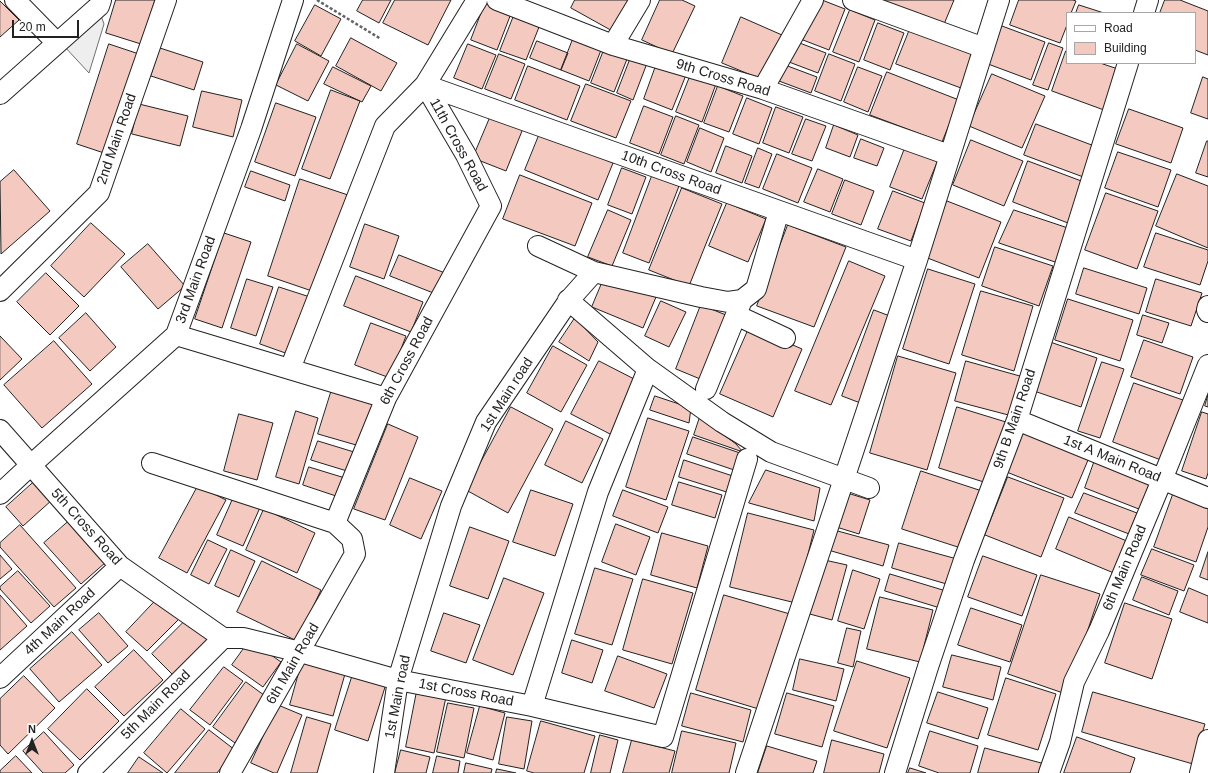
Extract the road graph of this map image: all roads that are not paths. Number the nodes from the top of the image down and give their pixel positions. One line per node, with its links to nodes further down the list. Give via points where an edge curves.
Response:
1 (14, 0): 13 (street)
2 (101, 0): 13 (street, via 99,6)
3 (166, 0): 26 (street, 2nd Main Road, via 99,193)
4 (293, 0): 31 (street, 3rd Main Road, via 251,129)
5 (477, 0): 17 (street)
6 (497, 0): 14 (street, 9th Cross Road)
7 (640, 0): 14 (street)
8 (813, 0): 18 (street)
9 (853, 0): 15 (street)
10 (999, 0): 15 (street)
11 (1148, 0): 12 (street)
12 (1144, 12)
13 (57, 43): 19 (street)
14 (614, 45): 18 (street, 9th Cross Road)
15 (984, 48): 20 (street)
16 (1128, 64): 38 (street, 9th B Main Road)
17 (425, 85): 21 (street, 11th Cross Road, via 466,155); 22 (street, 10th Cross Road); 34 (street, via 385,126)
18 (763, 89): 20 (street, 9th Cross Road)
19 (0, 94)
20 (949, 155): 24 (street)
21 (491, 206): 37 (street, 6th Cross Road)
22 (779, 211): 24 (street, 10th Cross Road); 29 (street, via 756,289)
23 (538, 246): 25 (street)
24 (916, 260): 43 (street)
25 (594, 272): 27 (street, 1st Main road); 29 (street, via 728,302)
26 (0, 291)
27 (568, 300): 35 (street); 53 (street, 1st Main road, via 486,422 451,506)
28 (1208, 306): 30 (street)
29 (739, 308): 32 (street); 36 (street)
30 (1208, 312)
31 (176, 334): 34 (street); 42 (street, 3rd Main Road)
32 (785, 338)
33 (1208, 365): 44 (street, 6th Main Road)
34 (290, 369): 37 (street)
35 (648, 369): 43 (street, via 722,422 771,452); 54 (street, via 598,492)
36 (706, 389)
37 (386, 398): 48 (street, 6th Cross Road)
38 (1017, 420): 44 (street, 1st A Main Road); 61 (street, 9th B Main Road, via 964,560 928,666)
39 (0, 430): 42 (street, 5th Cross Road)
40 (747, 459): 54 (street, 1st Cross Road, via 663,737)
41 (152, 463): 48 (street)
42 (31, 465): 46 (street, 3rd Main Road); 49 (street, 5th Cross Road)
43 (844, 478): 45 (street); 60 (street)
44 (1162, 480): 47 (street, 1st A Main Road); 62 (street, 6th Main Road, via 1099,631 1074,682 1060,742)
45 (869, 488)
46 (0, 494)
47 (1208, 498)
48 (335, 523): 51 (street, 6th Main Road, via 352,539 355,554)
49 (120, 566): 50 (street, 5th Cross Road); 52 (street, 4th Main Road)
50 (223, 638): 51 (street, 1st Cross Road, via 243,638); 56 (street, 5th Main Road)
51 (300, 652): 53 (street, 1st Cross Road); 57 (street, 6th Main Road)
52 (0, 678)
53 (398, 680): 54 (street, 1st Cross Road); 59 (street, 1st Main road)
54 (532, 706)
55 (1208, 740): 63 (street)
56 (101, 765): 58 (street, 5th Main Road)
57 (232, 772)
58 (88, 773)
59 (384, 773)
60 (746, 773)
61 (896, 773)
62 (1049, 773)
63 (1200, 773)

